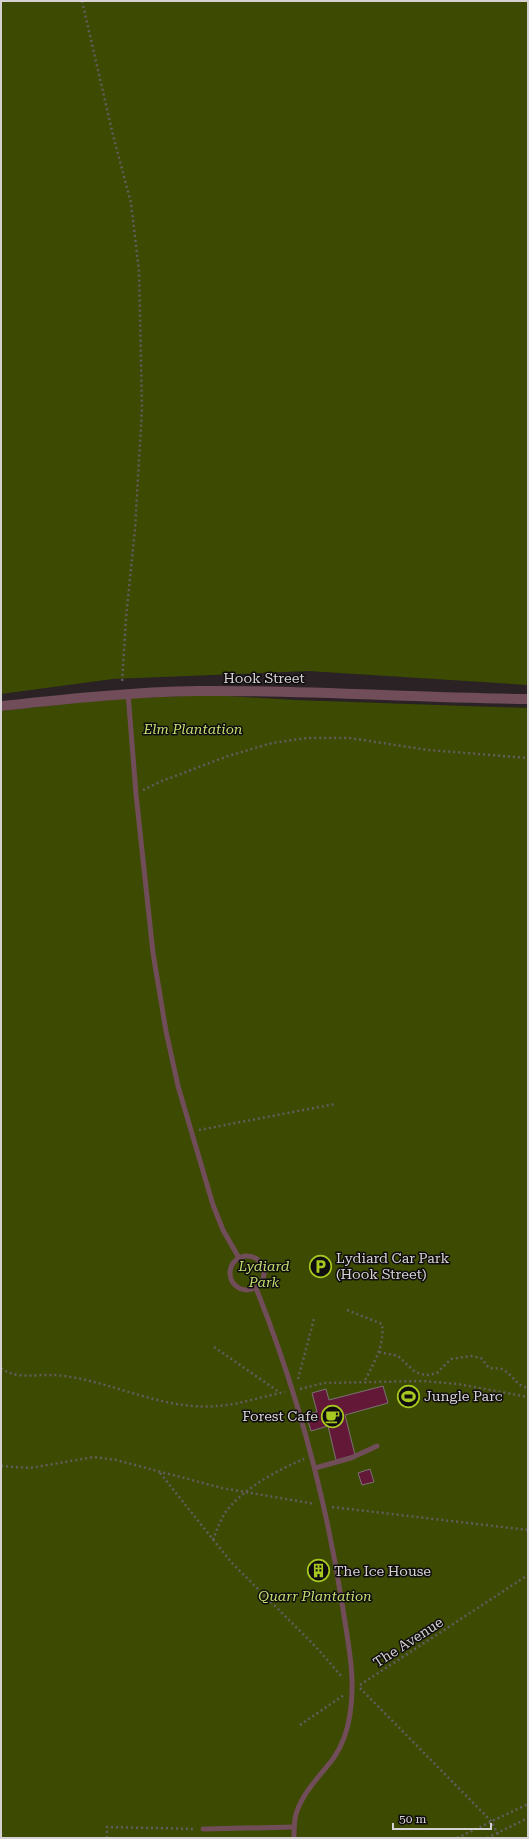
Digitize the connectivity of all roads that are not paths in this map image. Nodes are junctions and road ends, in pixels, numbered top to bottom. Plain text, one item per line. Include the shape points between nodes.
1 (125, 694) junction
2 (528, 700) edge
3 (1, 706) edge
4 (239, 1258) junction
5 (256, 1288) junction
6 (377, 1446) dead end
7 (315, 1468) junction
8 (294, 1827) junction
9 (203, 1829) road end
10 (294, 1838) edge

1 - 2 street, Hook Street via 199,691 317,692
1 - 3 street, Hook Street
1 - 4 lane via 153,953 178,1086 213,1205 223,1230
4 - 5 lane via 250,1256 262,1265 263,1279
4 - 5 lane via 231,1267 232,1282 243,1290
5 - 7 lane via 293,1391
6 - 7 lane via 351,1458
7 - 8 lane via 325,1506 342,1604 353,1689 350,1715 340,1745 300,1803
8 - 9 lane
8 - 10 lane

